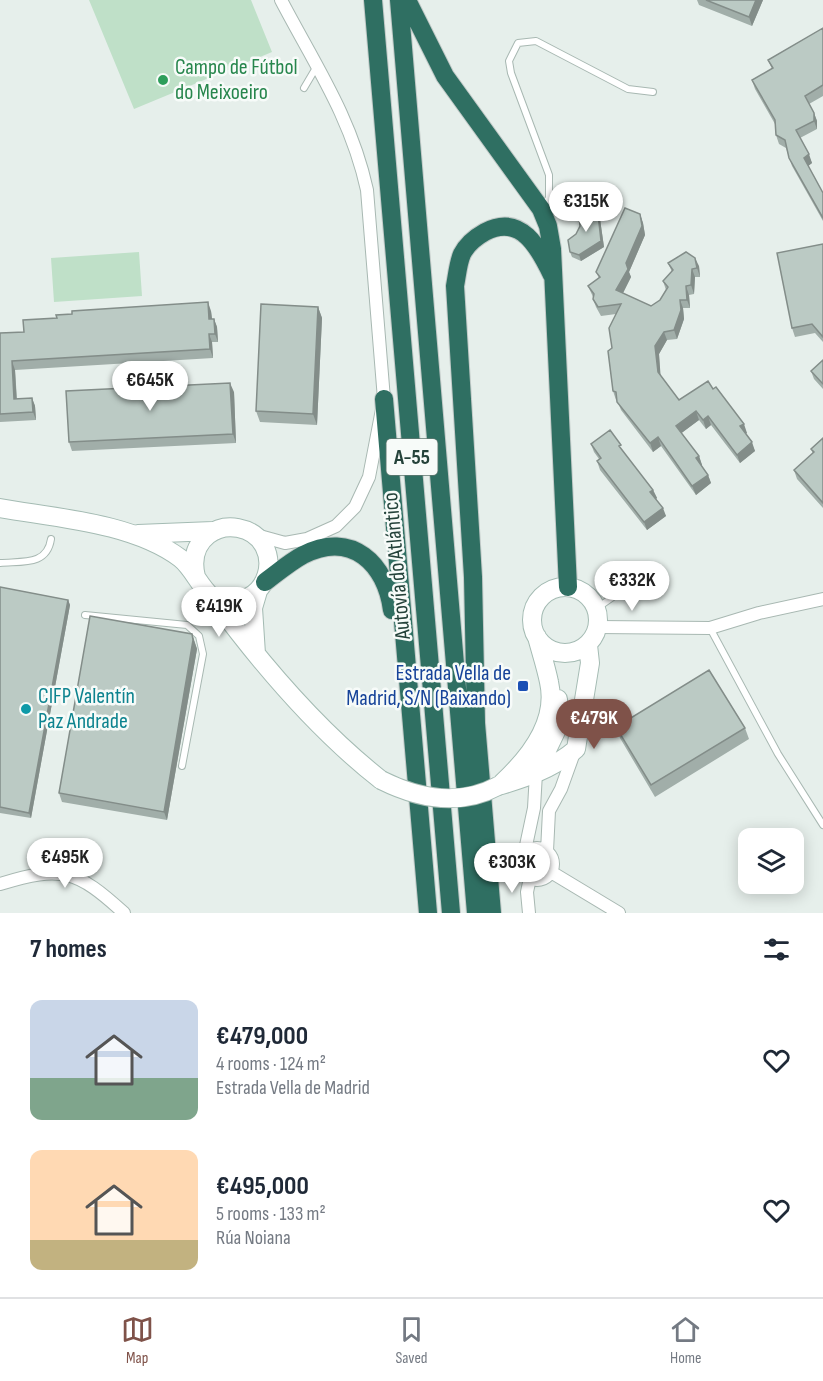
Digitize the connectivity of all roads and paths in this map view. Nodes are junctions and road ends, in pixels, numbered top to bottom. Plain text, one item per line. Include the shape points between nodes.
1 (282, 0) edge
2 (373, 0) edge
3 (399, 0) edge
4 (407, 0) edge
5 (317, 65) junction
6 (304, 88) dead end
7 (653, 92) dead end
8 (540, 209) junction
9 (552, 275) junction
10 (384, 399) junction
11 (0, 508) edge
12 (213, 531) junction
13 (252, 533) junction
14 (133, 534) junction
15 (51, 540) dead end
16 (0, 563) edge
17 (643, 576) dead end
18 (196, 577) junction
19 (261, 586) junction
20 (568, 587) junction
21 (212, 597) junction
22 (823, 599) edge
23 (597, 608) junction
24 (85, 615) dead end
25 (598, 627) junction
26 (710, 628) junction
27 (537, 637) junction
28 (588, 645) junction
29 (256, 654) junction
30 (407, 667) junction
31 (550, 684) junction
32 (576, 749) junction
33 (182, 766) dead end
34 (536, 772) junction
35 (498, 786) junction
36 (823, 825) edge
37 (547, 851) junction
38 (524, 855) junction
39 (551, 872) junction
40 (530, 878) junction
41 (0, 885) edge
42 (124, 913) edge
43 (428, 913) edge
44 (451, 913) edge
45 (476, 913) edge
46 (492, 913) edge
47 (529, 913) edge
48 (619, 913) edge

1 - 5 street
2 - 44 highway, Autovía do Atlántico / A-55
3 - 45 highway, A-55
4 - 8 highway via 445,76
5 - 6 lane
5 - 10 street via 346,120 360,156 367,190
7 - 8 lane via 628,89 536,41 518,43 509,61 511,73 549,175 549,198
8 - 9 highway via 548,226
9 - 20 highway
9 - 46 highway via 538,246 521,230 506,226 475,238 462,254 455,286 473,577 476,723
10 - 13 street via 369,477 355,507 336,526 308,539 285,543
10 - 30 highway
11 - 14 main road
12 - 13 main road via 232,527
12 - 14 main road
12 - 18 main road via 194,556
13 - 19 main road via 266,550 269,561
14 - 18 main road via 164,547 183,560
15 - 16 lane via 42,557
17 - 23 lane
18 - 21 main road
19 - 21 main road via 236,602
19 - 29 main road via 253,608
19 - 30 highway via 304,554 338,546 359,552 372,562 389,591 396,635
20 - 23 main road via 586,593
20 - 27 main road via 558,587 540,598 532,617
21 - 29 main road
22 - 26 street
23 - 25 main road
24 - 33 lane via 187,625 199,636 203,654
25 - 26 street
25 - 28 main road
26 - 36 lane via 778,754
27 - 28 main road via 543,645 561,653
27 - 31 main road
28 - 32 main road via 590,663
29 - 35 main road, bridge via 282,686 381,780 403,791 456,800
30 - 43 highway
31 - 34 main road via 560,702 559,725
31 - 35 main road via 549,716 529,756
32 - 34 main road
32 - 37 street via 549,811
34 - 35 main road
34 - 38 street via 534,808
37 - 38 street via 536,848
37 - 39 street via 554,865
38 - 40 street via 523,870
39 - 40 street via 542,879
39 - 48 street
40 - 47 street
41 - 42 street via 40,874 67,874 93,884

